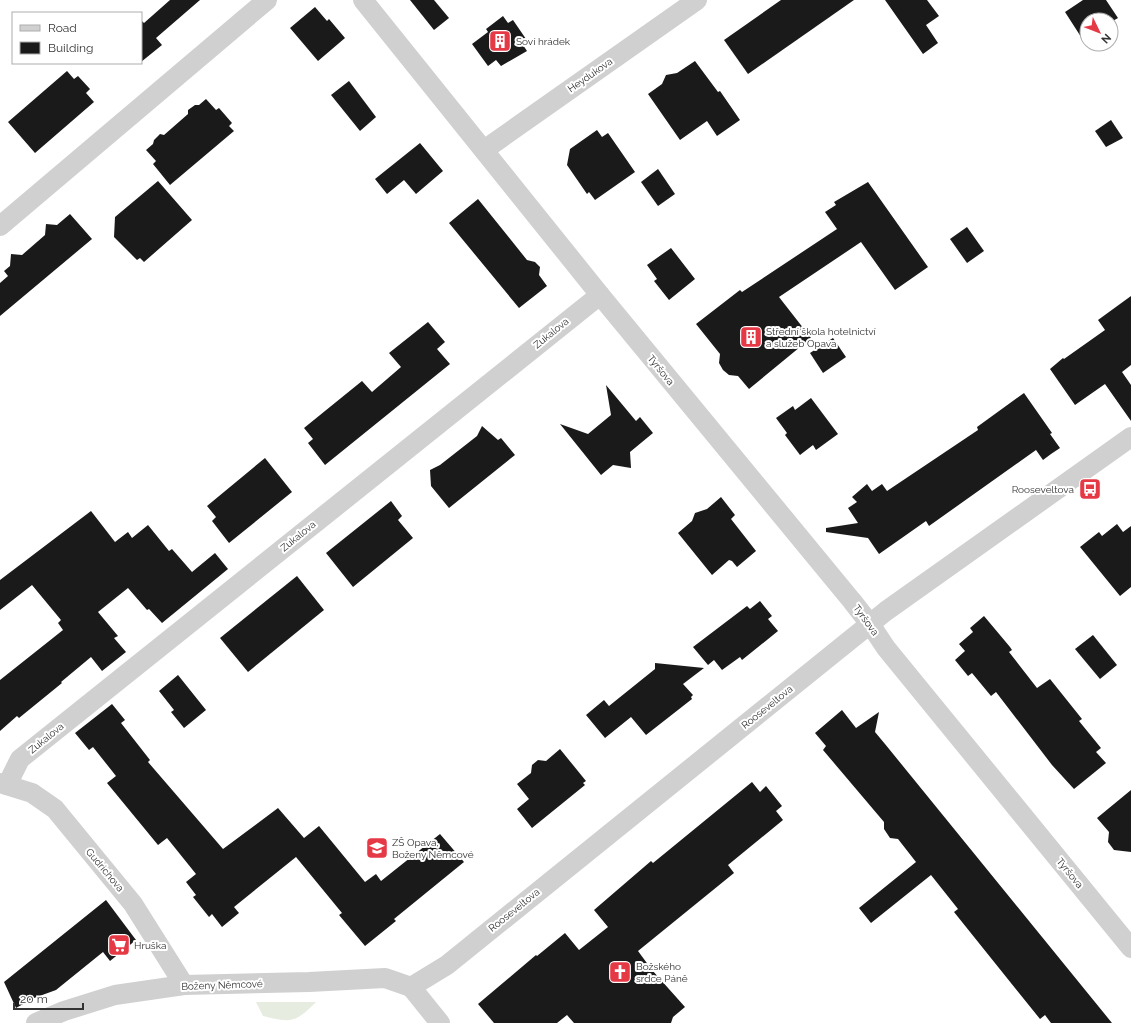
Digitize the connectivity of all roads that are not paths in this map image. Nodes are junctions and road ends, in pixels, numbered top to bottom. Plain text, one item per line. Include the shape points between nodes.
1 (267, 0) edge
2 (363, 0) edge
3 (697, 0) edge
4 (484, 150) junction
5 (0, 226) edge
6 (600, 294) junction
7 (1131, 438) edge
8 (870, 624) junction
9 (3, 784) edge
10 (1131, 948) edge
11 (184, 985) junction
12 (411, 987) junction
13 (36, 1023) edge
14 (440, 1023) edge

1 - 5 street
2 - 4 street, Tyršova
3 - 4 street, Heydukova
4 - 6 street, Tyršova
6 - 8 street, Tyršova
6 - 9 street, Zukalova via 20,759
7 - 8 street, Rooseveltova
8 - 10 street, Tyršova via 886,648
8 - 12 street, Rooseveltova via 447,965
9 - 11 street, Gudrichova via 32,794 55,809 133,904
11 - 12 street, Boženy Němcové via 385,978
11 - 13 street, Boženy Němcové via 115,996 64,1011
12 - 14 street

